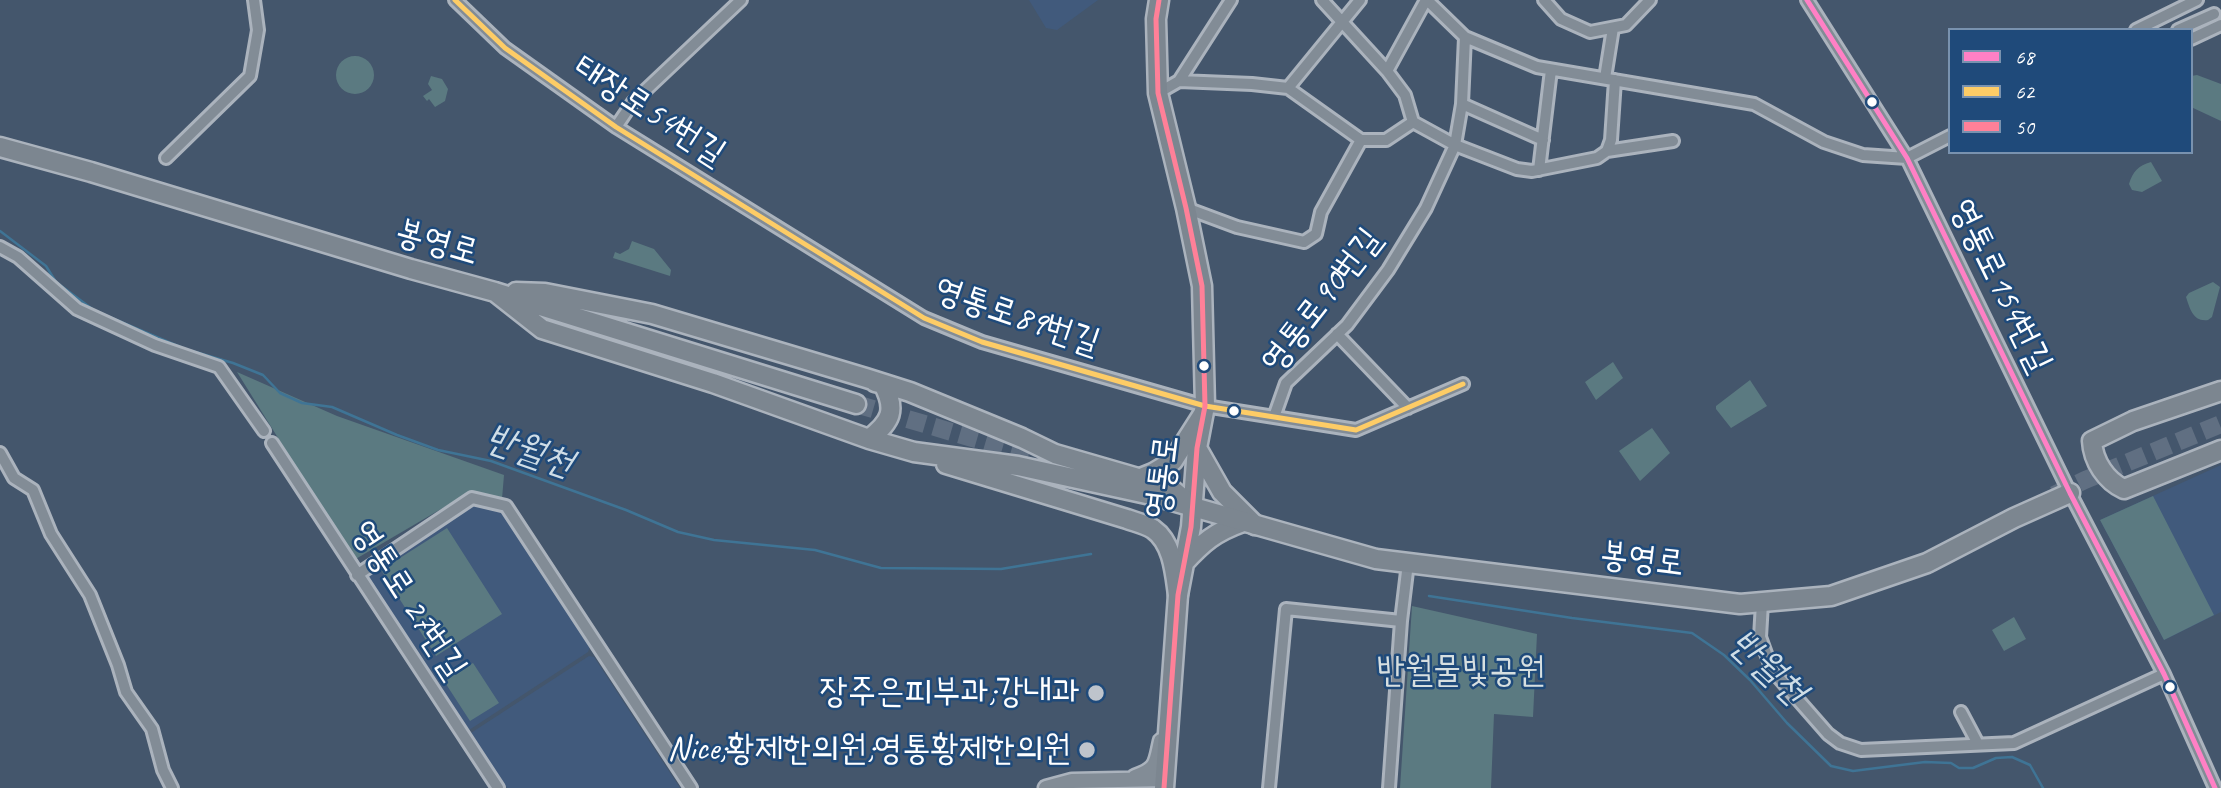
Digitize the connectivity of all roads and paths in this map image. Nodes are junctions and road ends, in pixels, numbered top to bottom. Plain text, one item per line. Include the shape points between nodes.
1 (254, 0) edge
2 (455, 0) edge
3 (741, 0) edge
4 (1159, 0) edge
5 (1231, 0) edge
6 (1322, 0) edge
7 (1360, 0) edge
8 (1426, 0) edge
9 (1544, 0) edge
10 (1650, 0) edge
11 (1807, 0) edge
12 (2197, 0) edge
13 (2214, 15) dead end
14 (1342, 22) junction
15 (2221, 25) edge
16 (1613, 28) junction
17 (2140, 28) edge
18 (2183, 28) edge
19 (1465, 37) junction
20 (2193, 38) edge
21 (1551, 70) junction
22 (1387, 71) junction
23 (1610, 79) junction
24 (1179, 81) junction
25 (1288, 88) junction
26 (1158, 93) junction
27 (1462, 104) junction
28 (1413, 122) junction
29 (616, 127) junction
30 (1948, 137) edge
31 (1361, 140) junction
32 (1543, 140) junction
33 (1673, 141) dead end
34 (1455, 145) junction
35 (0, 147) edge
36 (1607, 151) junction
37 (166, 158) dead end
38 (1907, 158) junction
39 (1539, 170) junction
40 (1186, 208) junction
41 (0, 247) edge
42 (823, 255) joint
43 (495, 292) junction
44 (1337, 334) junction
45 (866, 378) junction
46 (1463, 384) dead end
47 (2221, 391) edge
48 (856, 404) tunnel mouth
49 (1408, 408) junction
50 (1204, 410) junction
51 (1274, 417) junction
52 (264, 431) dead end
53 (869, 439) junction
54 (271, 443) dead end
55 (1197, 448) junction
56 (2221, 450) edge
57 (914, 452) junction
58 (0, 453) edge
59 (1138, 479) junction
60 (2070, 493) junction
61 (1193, 508) junction
62 (1249, 523) junction
63 (1408, 563) junction
64 (1183, 565) junction
65 (357, 575) junction
66 (1178, 595) junction
67 (1762, 603) junction
68 (1402, 621) junction
69 (2164, 674) junction
70 (1961, 712) dead end
71 (1170, 713) junction
72 (1978, 744) junction
73 (1129, 779) junction
74 (1164, 783) edge
75 (172, 788) edge
76 (498, 788) edge
77 (691, 788) edge
78 (1046, 788) edge
79 (1269, 788) edge
80 (1389, 788) edge
81 (2215, 788) edge

1 - 37 street via 258,30 250,76
2 - 29 street, 태장로54번길 via 505,48
3 - 29 street via 633,102
4 - 26 main road, 영통로
5 - 24 street
6 - 14 street
7 - 14 street
8 - 19 street
8 - 22 street
9 - 16 street via 1560,19 1590,32
10 - 16 street via 1626,25
11 - 38 street, 영통로154번길
12 - 17 street
13 - 18 street
14 - 22 street
14 - 25 street
15 - 20 street
16 - 23 street
19 - 21 street
19 - 27 street, 영통로90번길
21 - 23 street
21 - 32 street
22 - 28 street via 1405,95
23 - 36 street via 1611,140
23 - 38 street via 1754,104 1845,150
24 - 25 street
24 - 26 street
25 - 31 street
26 - 40 main road, 영통로
27 - 32 street
27 - 34 street, 영통로90번길
28 - 31 street via 1386,140
28 - 34 street
29 - 42 street, 태장로54번길
30 - 38 street
31 - 40 street via 1321,212 1315,234 1304,242 1237,227
32 - 39 street
33 - 36 street
34 - 39 street via 1517,169
34 - 44 street, 영통로90번길 via 1426,208 1388,270
35 - 43 main road, 봉영로
36 - 39 street via 1597,158
38 - 60 street, 영통로154번길
40 - 50 main road, 영통로 via 1202,286
41 - 52 street via 77,309 155,345 219,367
42 - 50 street, 영통로89번길 via 924,318 982,342
43 - 45 main road via 545,293 652,314
43 - 48 main road, 봉영로
43 - 53 main road via 542,329
44 - 49 street
44 - 51 street, 영통로90번길 via 1286,383
45 - 53 main road via 883,384 891,401 888,421
45 - 59 main road via 1055,454
46 - 49 street, 영통로90번길
47 - 56 main road via 2133,421 2092,442 2092,453 2111,483 2124,489
49 - 51 street, 영통로90번길 via 1356,430
50 - 51 street, 영통로90번길
50 - 55 main road, 영통로
50 - 59 main road via 1173,461
53 - 57 main road
54 - 65 street, 영통로 27번길
55 - 61 main road, 영통로
55 - 62 main road via 1222,492
57 - 61 main road, 봉영로 via 1018,466
57 - 66 main road via 1152,528 1171,556
58 - 75 street via 14,478 33,490 51,534 90,595 126,692 152,729
59 - 61 main road via 1169,487
60 - 67 main road, 봉영로 via 1927,563 1831,596
60 - 69 street, 영통로154번길
61 - 62 main road, 봉영로
61 - 64 main road, 영통로
62 - 63 main road, 봉영로 via 1376,559
62 - 64 main road via 1218,532
63 - 67 main road, 봉영로
63 - 68 street
64 - 66 main road, 영통로
65 - 76 street, 영통로 27번길
65 - 77 street via 472,498 506,506
66 - 71 main road, 영통로
67 - 72 street via 1760,637 1772,670 1840,743 1861,750
68 - 79 street via 1286,609
68 - 80 street
69 - 72 street via 2014,743
69 - 81 street, 영통로154번길
70 - 72 street
71 - 73 street via 1156,766
71 - 74 main road, 영통로
73 - 74 street
73 - 78 street via 1072,781

